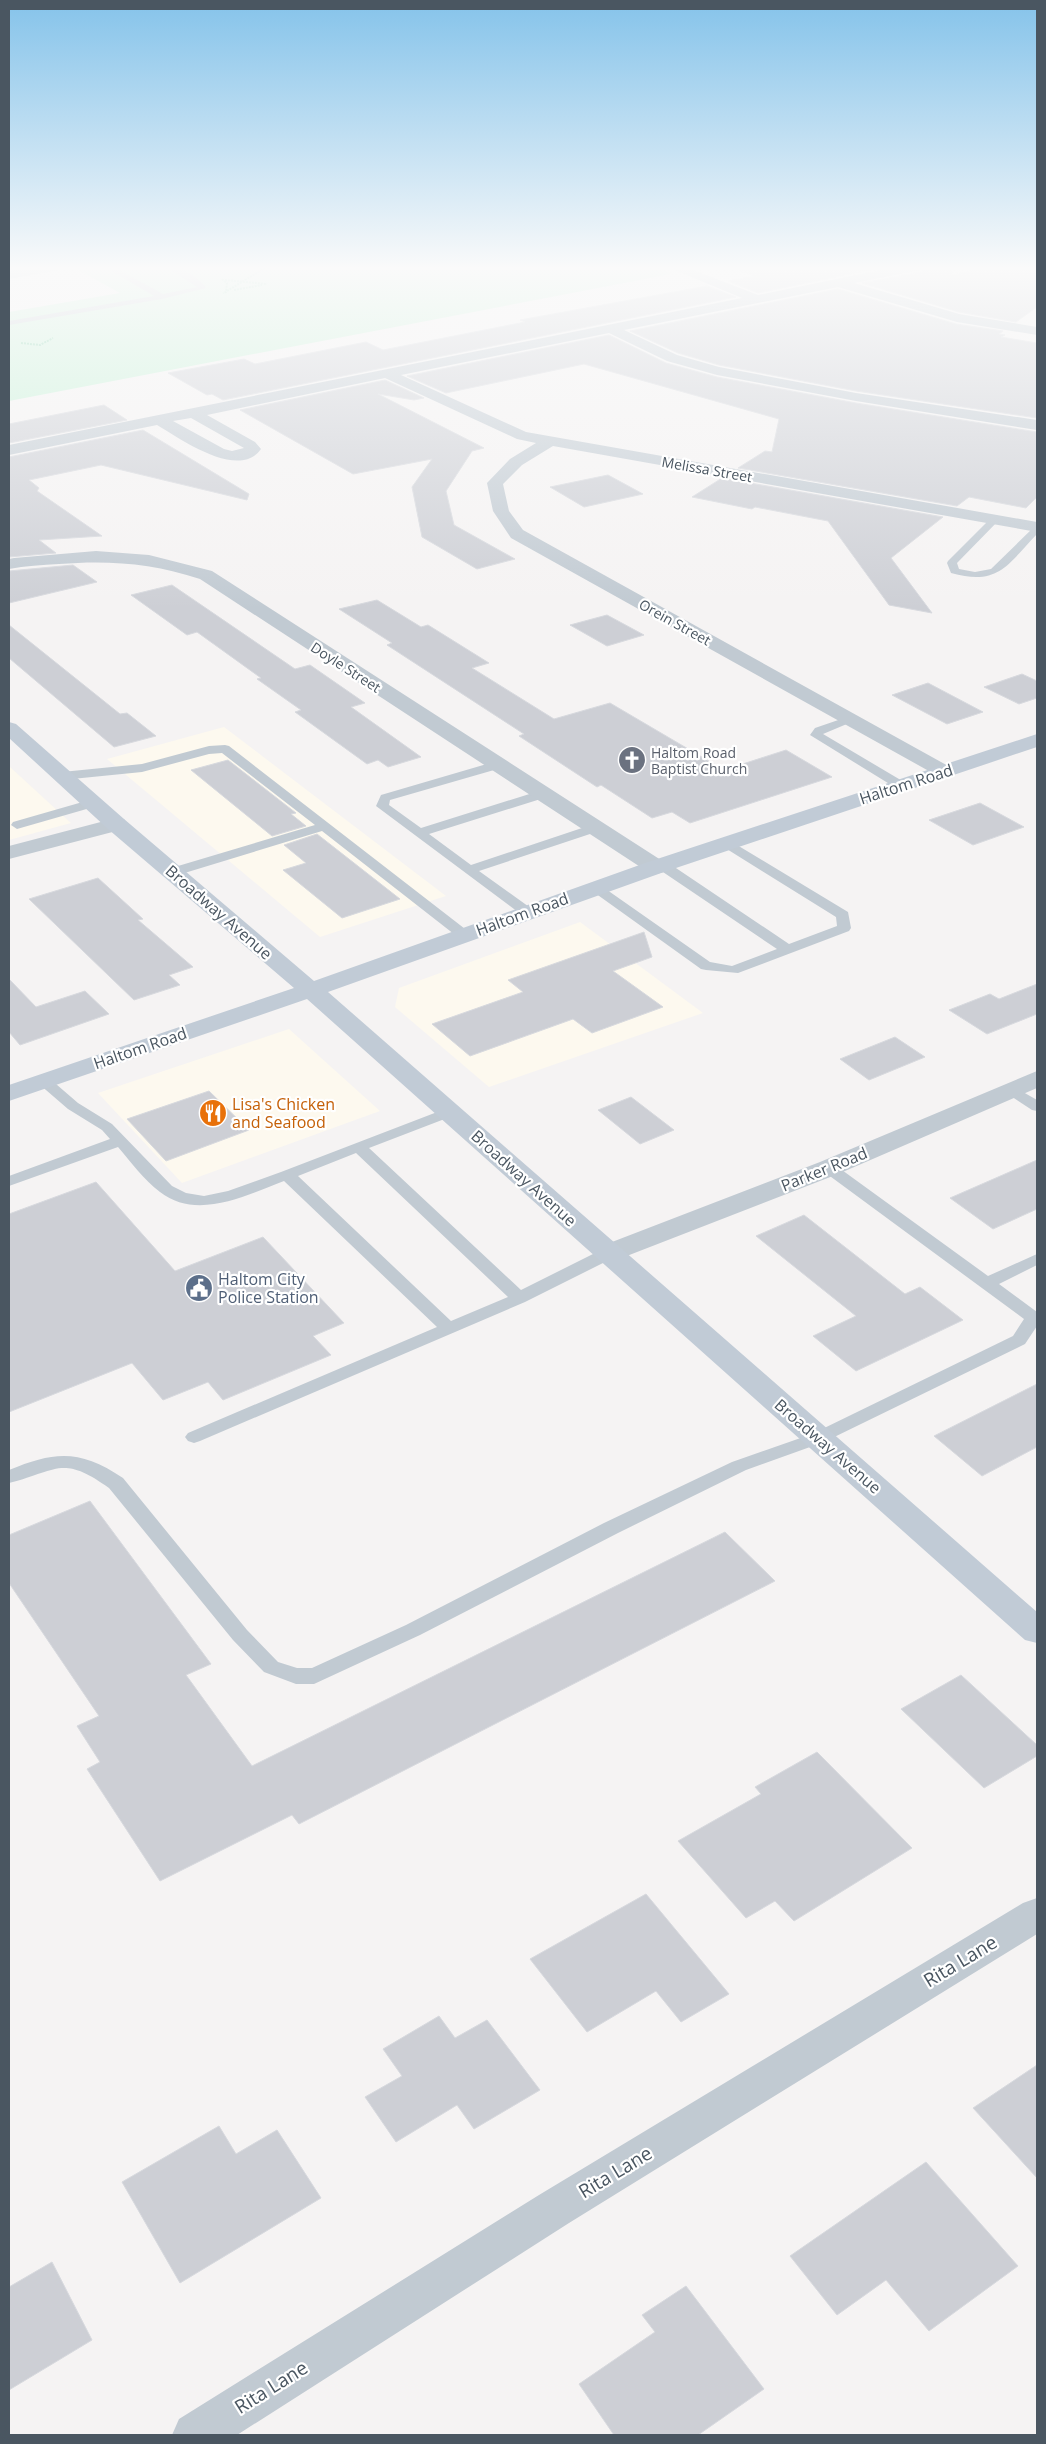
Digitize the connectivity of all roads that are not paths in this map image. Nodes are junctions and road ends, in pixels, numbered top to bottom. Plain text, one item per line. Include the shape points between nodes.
1 (358, 380) edge
2 (401, 380) edge
3 (765, 380) edge
4 (193, 413) junction
5 (160, 420) junction
6 (1037, 425) edge
7 (549, 442) junction
8 (9, 450) edge
9 (995, 519) junction
10 (1037, 528) edge
11 (9, 564) edge
12 (850, 719) junction
13 (9, 728) edge
14 (1037, 740) edge
15 (497, 765) junction
16 (944, 771) junction
17 (62, 776) junction
18 (900, 786) junction
19 (543, 794) junction
20 (93, 803) junction
21 (116, 824) junction
22 (17, 825) dead end
23 (324, 826) junction
24 (595, 828) junction
25 (419, 833) junction
26 (727, 843) junction
27 (9, 853) edge
28 (659, 866) junction
29 (470, 870) junction
30 (173, 872) junction
31 (595, 888) junction
32 (527, 912) junction
33 (464, 935) junction
34 (787, 949) junction
35 (311, 990) junction
36 (1037, 1079) edge
37 (44, 1081) junction
38 (1011, 1090) junction
39 (9, 1093) edge
40 (1037, 1107) edge
41 (450, 1112) junction
42 (120, 1141) junction
43 (358, 1147) junction
44 (829, 1168) junction
45 (287, 1174) junction
46 (9, 1181) edge
47 (609, 1253) junction
48 (1037, 1259) edge
49 (987, 1283) junction
50 (519, 1298) junction
51 (448, 1328) junction
52 (194, 1437) dead end
53 (818, 1438) junction
54 (9, 1477) edge
55 (1037, 1630) edge
56 (1037, 1914) edge
57 (195, 2435) edge

1 - 4 street
2 - 7 street, Melissa Street via 522,436
3 - 6 street
4 - 5 street
4 - 5 street via 253,449 243,454 220,454
5 - 8 street
7 - 9 street, Melissa Street
7 - 12 street, Orein Street via 516,462 495,483 497,503 504,520 517,534
9 - 10 street, Melissa Street
9 - 10 lane via 952,563 955,571 969,575 995,571
11 - 15 street, Doyle Street via 90,556 142,557 206,575
12 - 16 street, Orein Street
12 - 18 lane via 819,730 816,735
13 - 17 main road, Broadway Avenue
14 - 16 main road, Haltom Road
15 - 19 street, Doyle Street
15 - 25 lane via 385,798 382,806
16 - 18 main road, Haltom Road
17 - 20 main road, Broadway Avenue
17 - 23 lane via 142,768 209,750 225,749
18 - 26 main road, Haltom Road
19 - 24 street, Doyle Street
19 - 25 lane
20 - 21 main road, Broadway Avenue
20 - 22 lane
21 - 27 street
21 - 30 main road, Broadway Avenue
23 - 30 lane
23 - 33 lane
24 - 28 street, Doyle Street
24 - 29 lane
25 - 29 lane
26 - 28 main road, Haltom Road
26 - 34 lane via 843,915 844,928
28 - 31 main road, Haltom Road
28 - 34 lane
29 - 32 lane
30 - 35 main road, Broadway Avenue
31 - 32 main road, Haltom Road
31 - 34 lane via 706,966 733,970
32 - 33 main road, Haltom Road
33 - 35 main road, Haltom Road
35 - 37 main road, Haltom Road
35 - 41 main road, Broadway Avenue
36 - 38 street, Parker Road
37 - 39 main road, Haltom Road
37 - 42 lane via 73,1106 107,1127
38 - 40 lane
38 - 44 street, Parker Road
41 - 43 lane
41 - 47 main road, Broadway Avenue
42 - 45 lane via 166,1189 182,1197 204,1201 232,1195
42 - 46 lane
43 - 45 lane
43 - 50 lane
44 - 47 street, Parker Road
44 - 49 lane
45 - 51 lane
47 - 50 lane
47 - 53 main road, Broadway Avenue
48 - 49 lane
49 - 53 lane via 1034,1318 1019,1340
50 - 51 lane
51 - 52 lane
53 - 54 lane via 739,1466 314,1676 296,1676 271,1668 240,1635 116,1483 98,1469 71,1460 38,1465
53 - 55 main road, Broadway Avenue
56 - 57 street, Rita Lane via 562,2204

